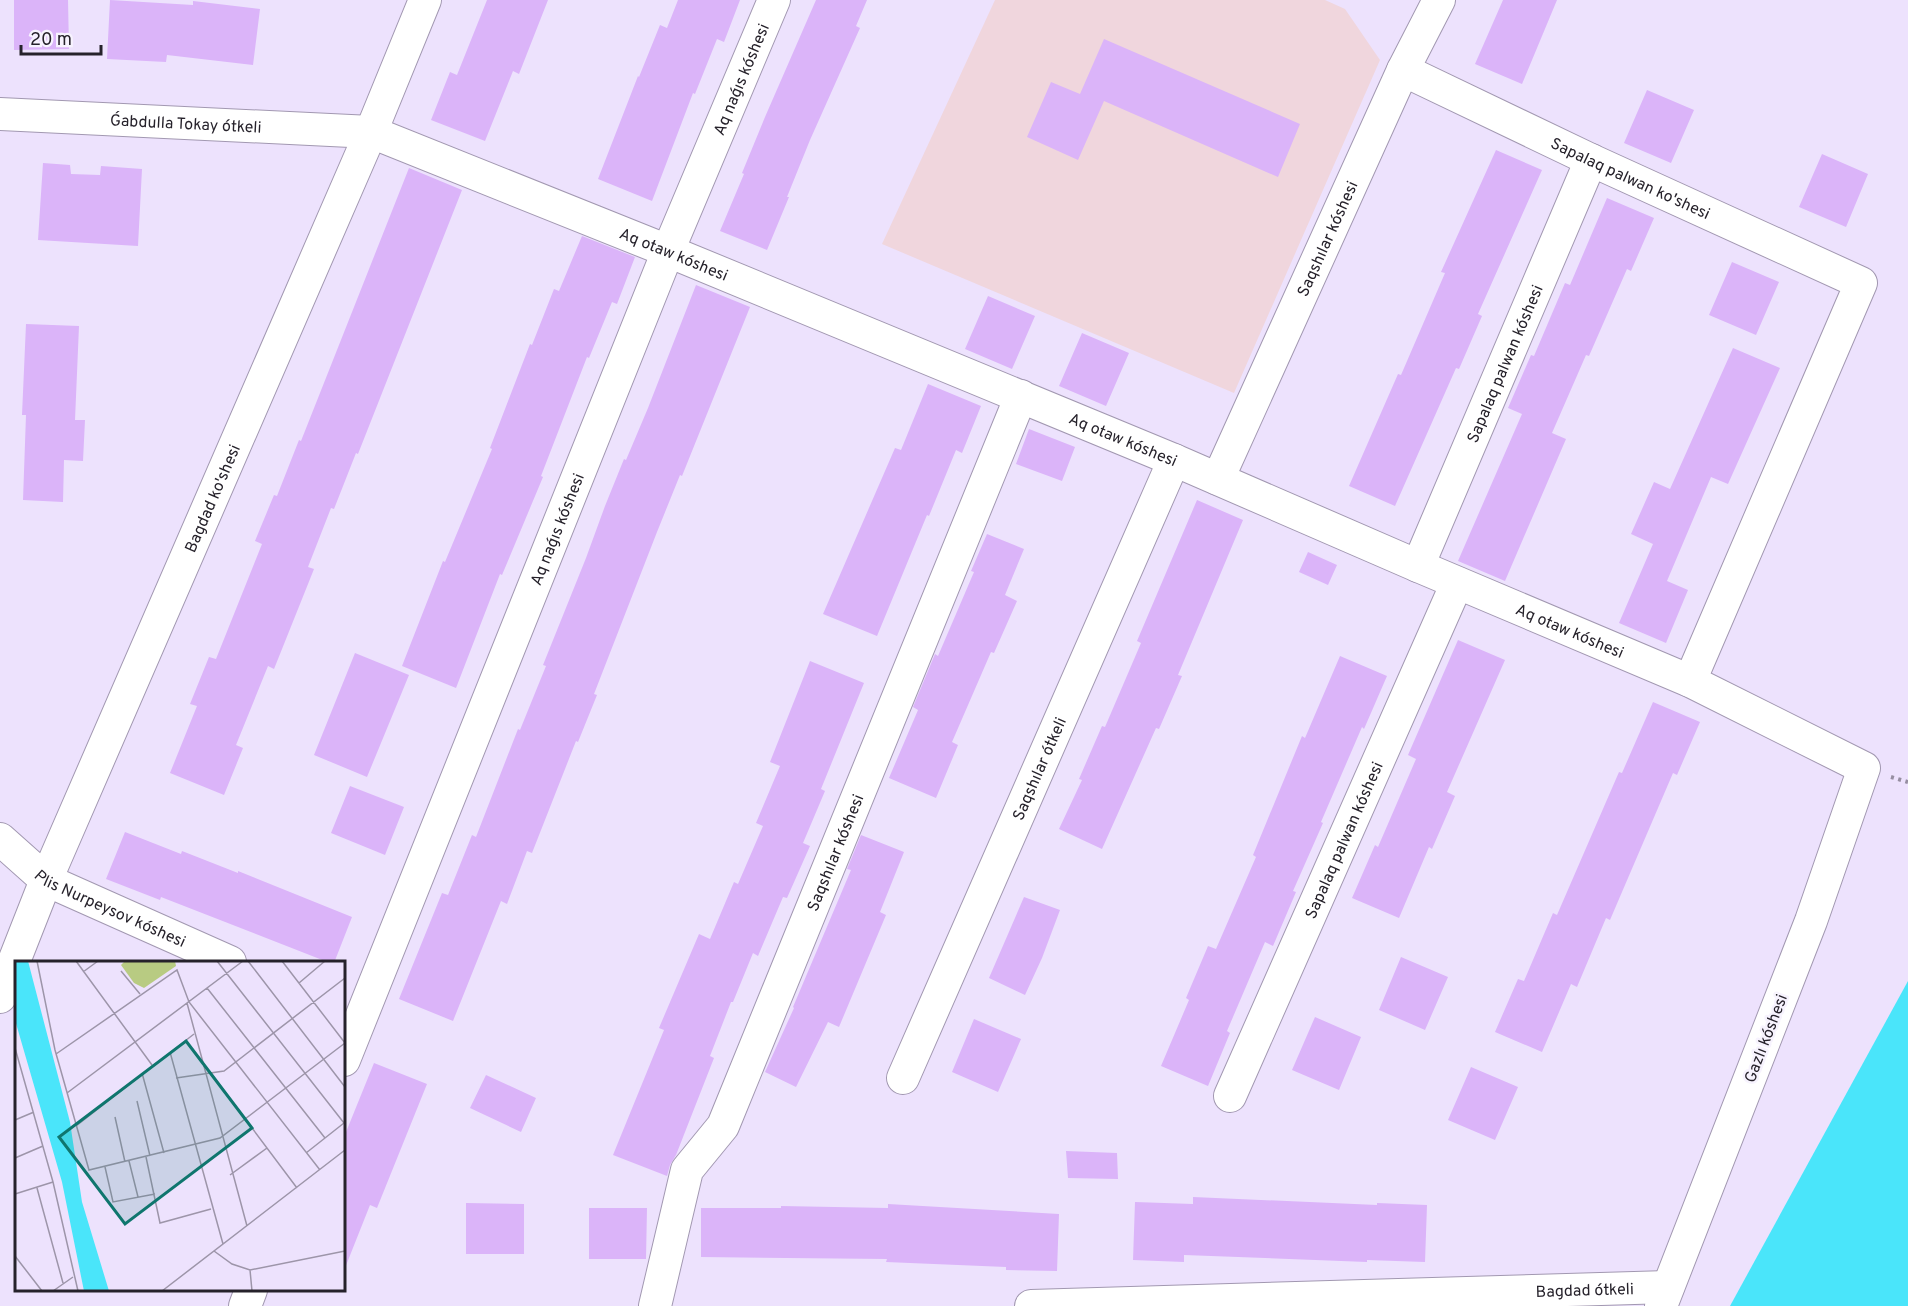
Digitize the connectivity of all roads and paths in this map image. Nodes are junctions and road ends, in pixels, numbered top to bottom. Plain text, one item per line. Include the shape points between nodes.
1 (424, 0) edge
2 (774, 0) edge
3 (1439, 0) edge
4 (1403, 70) junction
5 (0, 114) edge
6 (371, 132) junction
7 (1591, 160) junction
8 (668, 251) junction
9 (1021, 396) junction
10 (1174, 460) junction
11 (1218, 479) junction
12 (1418, 566) junction
13 (1457, 583) junction
14 (1690, 681) junction
15 (1864, 768) joint
16 (0, 839) edge
17 (46, 880) junction
18 (226, 961) edge
19 (0, 997) edge
20 (352, 1016) edge
21 (345, 1054) edge
22 (903, 1078) dead end
23 (1230, 1096) dead end
24 (251, 1291) edge
25 (1664, 1297) edge
26 (245, 1306) edge
27 (655, 1306) edge
28 (1031, 1306) edge

1 - 6 street, Bagdad ko'shesi
2 - 8 street, Aq naǵıs kóshesi
3 - 4 street, Saqshılar kóshesi
4 - 7 street, Sapalaq palwan ko'shesi
4 - 11 street, Saqshılar kóshesi
5 - 6 street, Ǵabdulla Tokay ótkeli
6 - 8 street, Aq otaw kóshesi
6 - 17 street, Bagdad ko'shesi
7 - 12 street, Sapalaq palwan kóshesi
7 - 14 street, Sapalaq palwan ko'shesi via 1861,283
8 - 9 street, Aq otaw kóshesi
8 - 20 street, Aq naǵıs kóshesi
9 - 10 street, Aq otaw kóshesi
9 - 27 street, Saqshılar kóshesi via 723,1126 687,1170
10 - 11 street, Aq otaw kóshesi
10 - 22 street, Saqshılar ótkeli
11 - 12 street, Aq otaw kóshesi
12 - 13 street, Aq otaw kóshesi
13 - 14 street, Aq otaw kóshesi
13 - 23 street, Sapalaq palwan kóshesi
14 - 15 street, Aq otaw kóshesi
15 - 25 street, Gazlı kóshesi via 1811,921
16 - 17 street, Plis Nurpeysov kóshesi
17 - 18 street, Plis Nurpeysov kóshesi
17 - 19 street, Bagdad ko'shesi
20 - 21 street, Aq naǵıs kóshesi
24 - 26 street
25 - 28 street, Bagdad ótkeli

